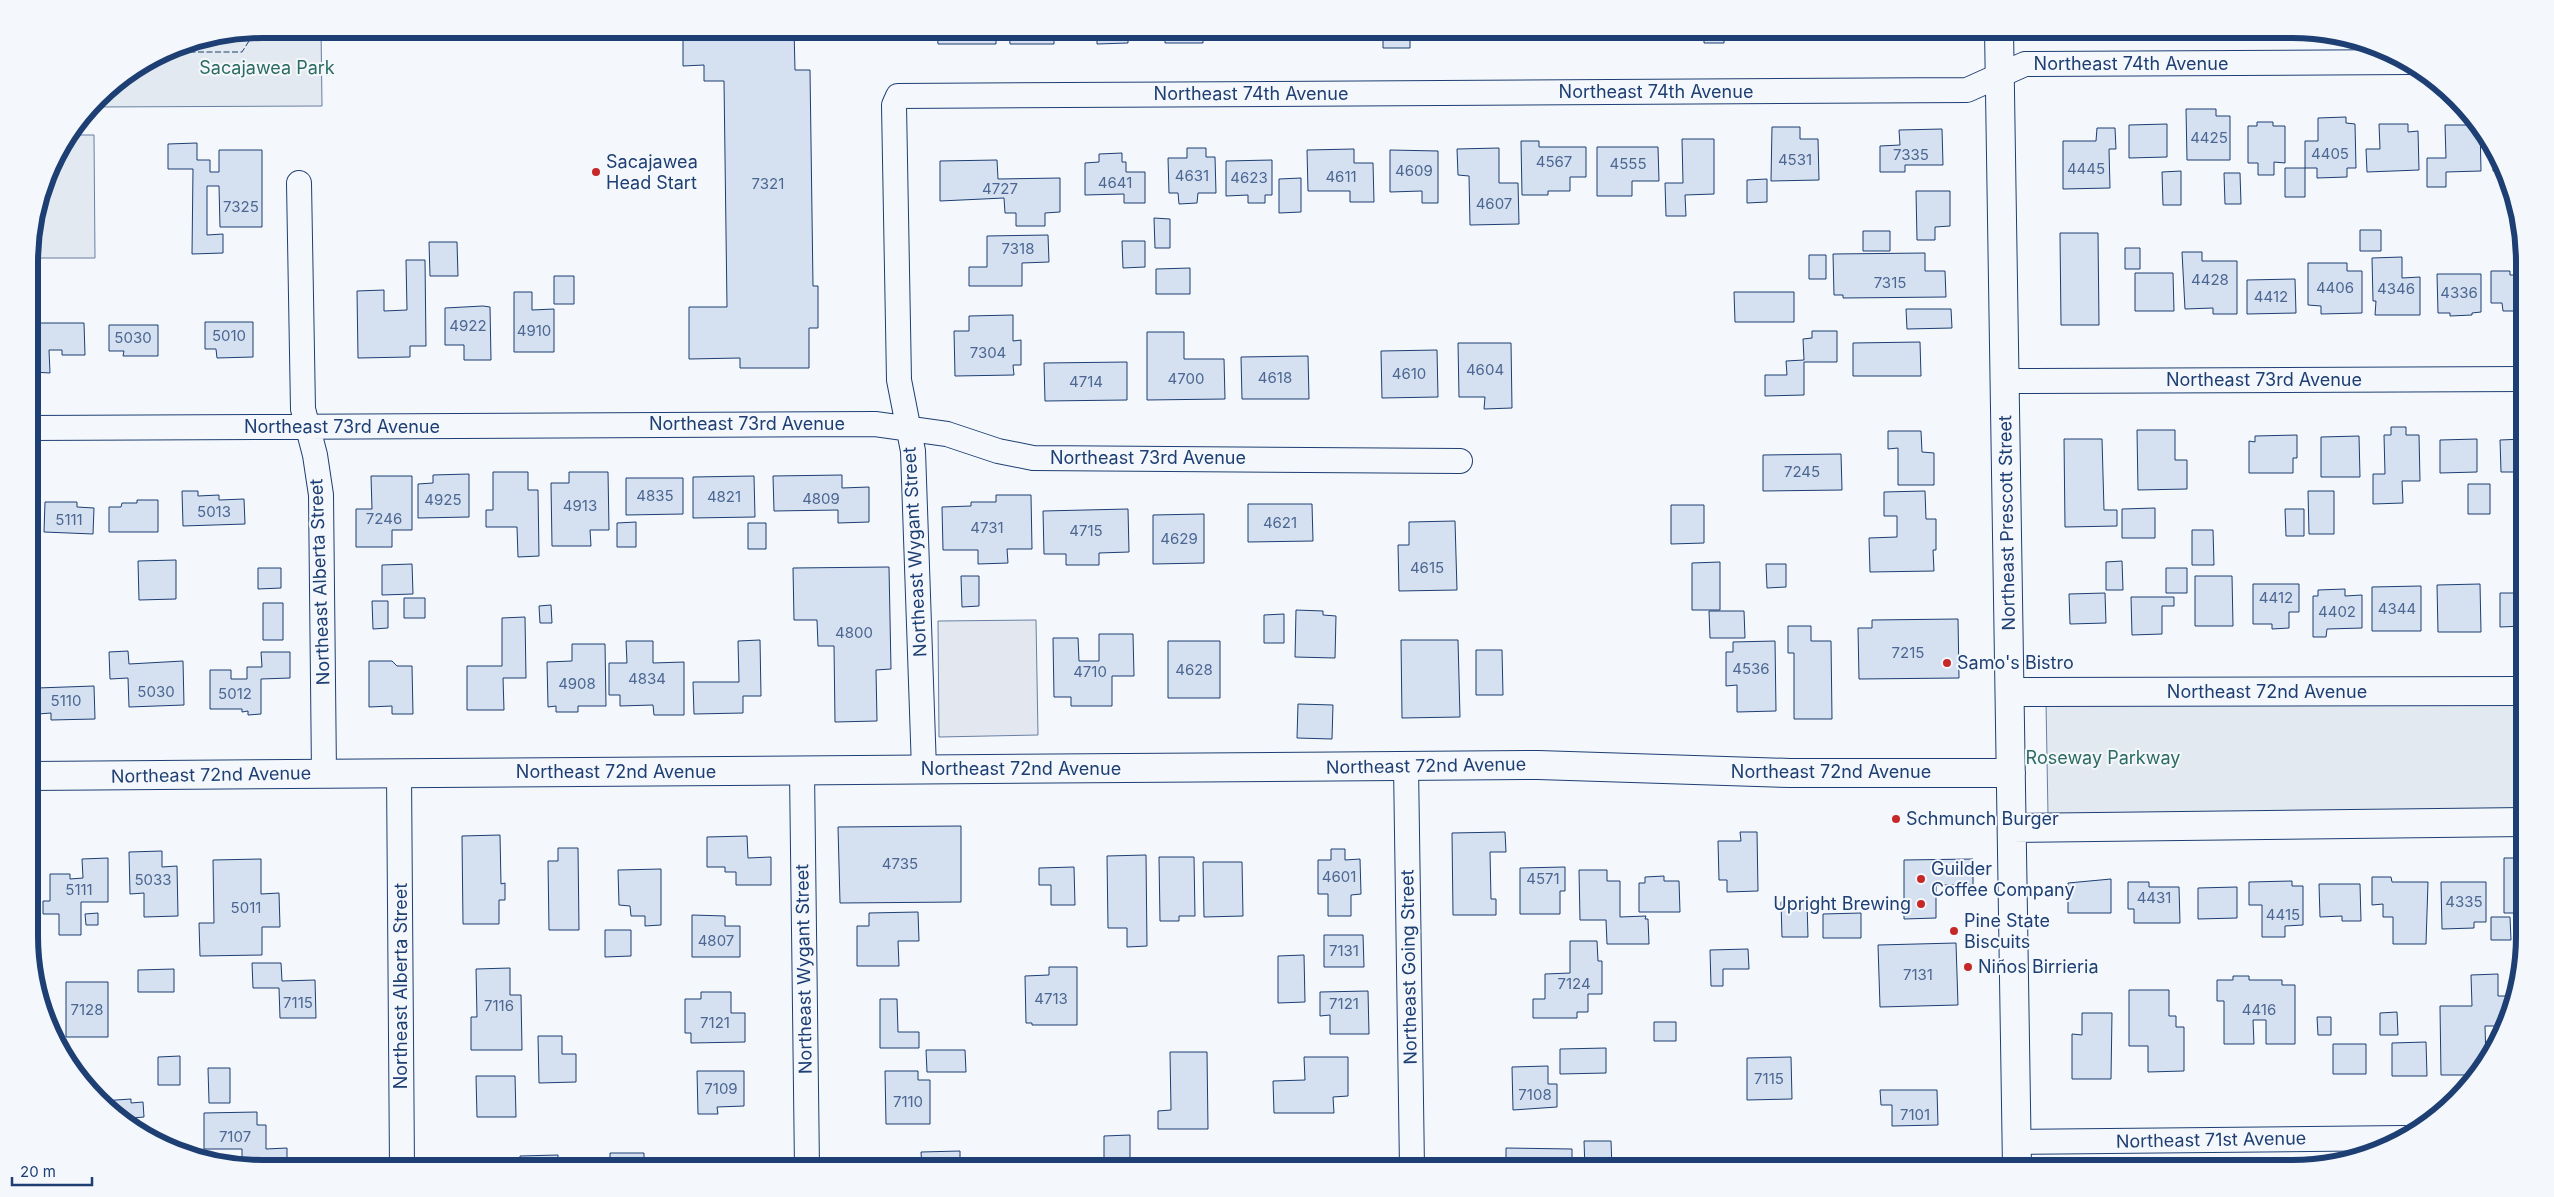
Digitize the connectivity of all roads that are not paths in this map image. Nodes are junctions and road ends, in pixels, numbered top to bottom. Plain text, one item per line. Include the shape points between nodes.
1 (1999, 38) edge
2 (2393, 62) edge
3 (2000, 76) junction
4 (898, 96) joint
5 (299, 183) dead end
6 (2516, 379) edge
7 (2004, 381) junction
8 (308, 427) junction
9 (38, 428) edge
10 (908, 429) junction
11 (1460, 461) dead end
12 (2010, 692) junction
13 (2516, 692) edge
14 (1406, 766) junction
15 (924, 769) junction
16 (802, 771) junction
17 (2011, 773) junction
18 (324, 774) junction
19 (399, 774) junction
20 (38, 776) edge
21 (2516, 822) edge
22 (2012, 828) junction
23 (2385, 1139) edge
24 (2017, 1155) edge
25 (402, 1160) edge
26 (807, 1160) edge
27 (1412, 1160) edge

1 - 3 street, Northeast Prescott Street
2 - 3 street, Northeast 74th Avenue via 2025,64
3 - 4 street, Northeast 74th Avenue via 1967,90
3 - 7 street, Northeast Prescott Street
4 - 10 street, Northeast Wygant Street via 894,105 899,380
5 - 8 street, Northeast Alberta Street via 303,408
6 - 7 street, Northeast 73rd Avenue
7 - 12 street, Northeast Prescott Street
8 - 9 street, Northeast 73rd Avenue
8 - 10 street, Northeast 73rd Avenue via 875,424
8 - 18 street, Northeast Alberta Street via 321,495
10 - 11 street, Northeast 73rd Avenue via 948,434 998,451 1033,458
10 - 15 street, Northeast Wygant Street via 913,451
12 - 13 street, Northeast 72nd Avenue
12 - 17 street, Northeast Prescott Street
14 - 15 street, Northeast 72nd Avenue
14 - 17 street, Northeast 72nd Avenue via 1538,764 1782,772
14 - 27 street, Northeast Going Street
15 - 16 street, Northeast 72nd Avenue
16 - 19 street, Northeast 72nd Avenue
16 - 26 street, Northeast Wygant Street
17 - 22 street, Northeast Prescott Street
18 - 19 street, Northeast 72nd Avenue
18 - 20 street, Northeast 72nd Avenue
19 - 25 street, Northeast Alberta Street
21 - 22 street
22 - 24 street, Northeast Prescott Street
23 - 24 street, Northeast 71st Avenue

